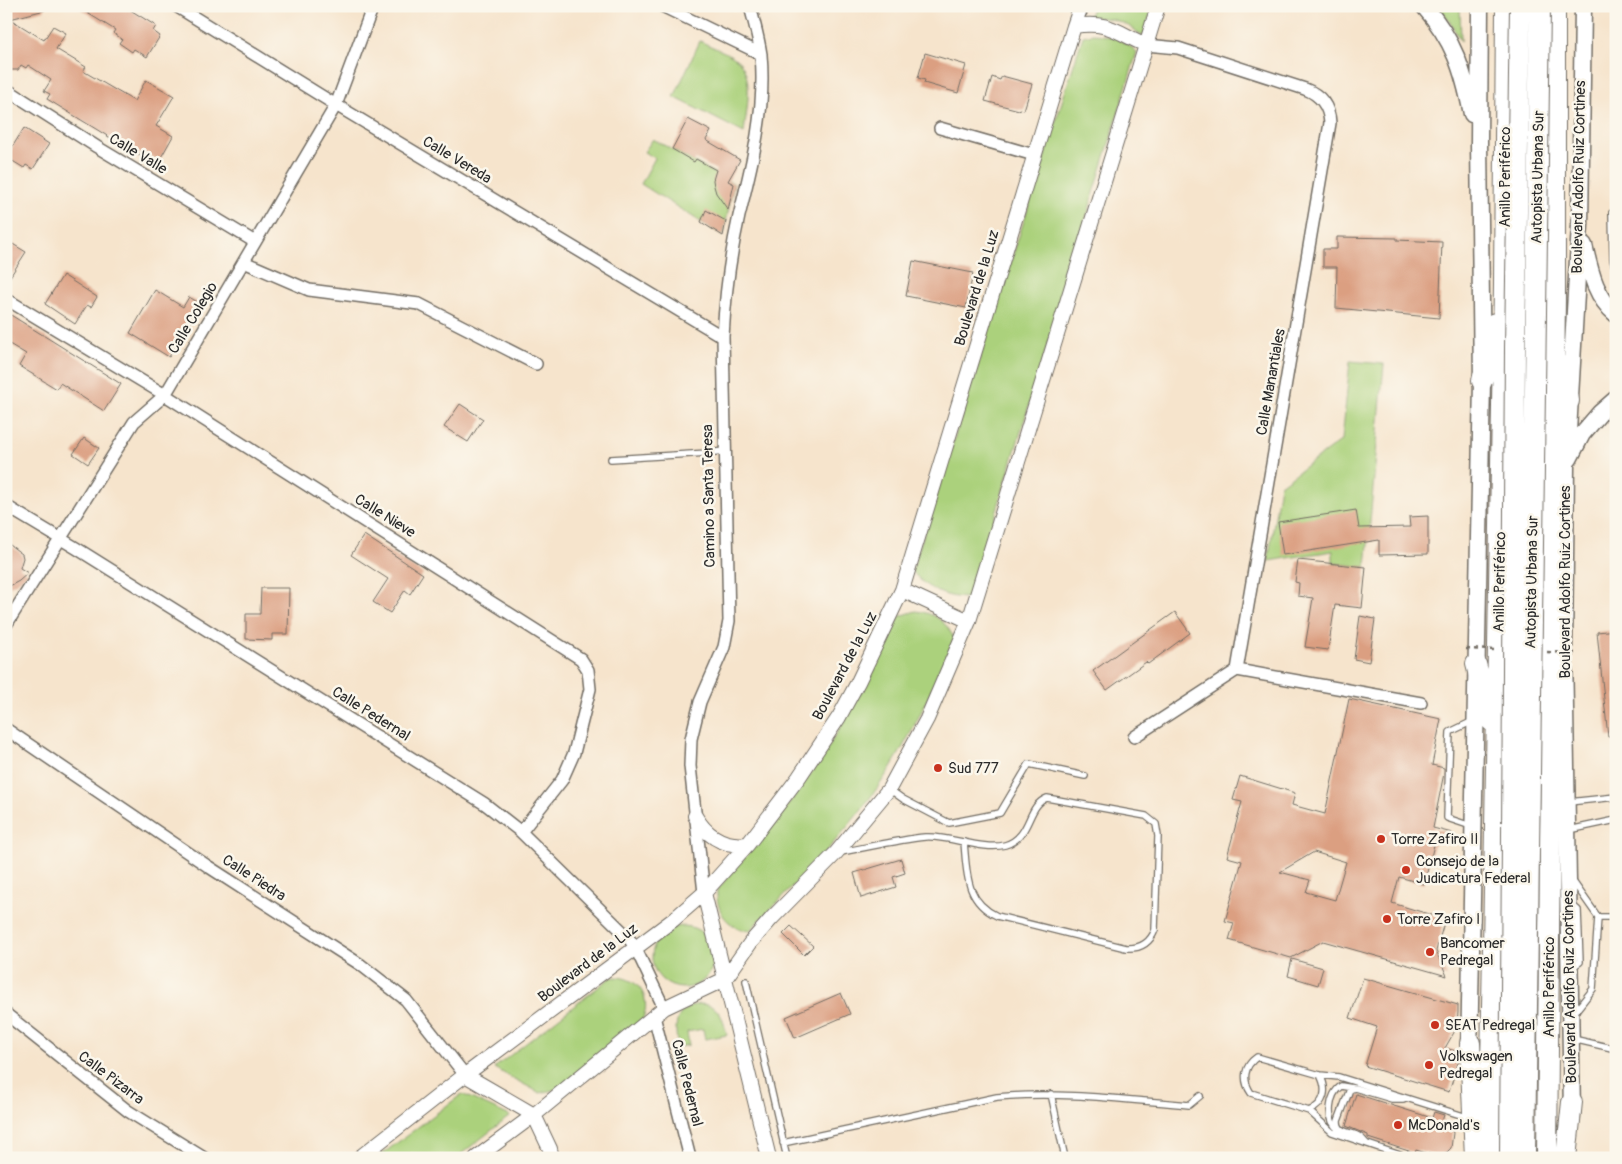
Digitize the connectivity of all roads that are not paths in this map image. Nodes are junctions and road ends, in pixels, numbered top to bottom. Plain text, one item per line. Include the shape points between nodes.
1 (176, 6) edge
2 (373, 6) edge
3 (662, 6) edge
4 (750, 6) edge
5 (1158, 6) edge
6 (1424, 6) edge
7 (1480, 6) edge
8 (1506, 6) edge
9 (1520, 6) edge
10 (1540, 6) edge
11 (1555, 6) edge
12 (1582, 6) edge
13 (1080, 8) edge
14 (1074, 26) junction
15 (1146, 44) junction
16 (761, 54) junction
17 (6, 89) edge
18 (336, 105) junction
19 (940, 128) dead end
20 (1478, 143) junction
21 (1034, 155) junction
22 (1616, 213) edge
23 (1580, 225) junction
24 (255, 242) junction
25 (244, 262) junction
26 (1616, 271) edge
27 (1504, 285) junction
28 (1554, 292) junction
29 (6, 299) edge
30 (1616, 314) edge
31 (723, 337) junction
32 (536, 364) dead end
33 (1482, 381) junction
34 (165, 394) junction
35 (1616, 399) edge
36 (1569, 401) junction
37 (724, 451) junction
38 (611, 459) dead end
39 (1566, 466) junction
40 (6, 506) edge
41 (61, 540) junction
42 (902, 590) junction
43 (969, 621) junction
44 (6, 625) edge
45 (1476, 664) junction
46 (1238, 670) junction
47 (1421, 703) dead end
48 (1475, 720) junction
49 (6, 729) edge
50 (1134, 737) dead end
51 (1497, 748) junction
52 (1085, 776) dead end
53 (889, 789) junction
54 (1616, 796) edge
55 (1567, 802) junction
56 (695, 816) junction
57 (1616, 820) edge
58 (1473, 827) junction
59 (1567, 830) junction
60 (521, 832) junction
61 (964, 842) junction
62 (748, 844) junction
63 (836, 853) junction
64 (1568, 874) junction
65 (704, 893) junction
66 (1598, 917) junction
67 (1616, 917) edge
68 (635, 947) junction
69 (725, 979) junction
70 (746, 981) dead end
71 (659, 1012) junction
72 (6, 1014) edge
73 (1570, 1017) junction
74 (1571, 1038) junction
75 (1470, 1043) junction
76 (1616, 1049) edge
77 (1491, 1067) junction
78 (465, 1075) junction
79 (1320, 1075) junction
80 (1355, 1088) junction
81 (1052, 1094) junction
82 (1200, 1096) dead end
83 (1408, 1099) junction
84 (1572, 1102) junction
85 (1309, 1111) junction
86 (534, 1115) junction
87 (1467, 1117) junction
88 (1341, 1130) junction
89 (783, 1143) junction
90 (1369, 1145) junction
91 (204, 1158) edge
92 (359, 1158) edge
93 (476, 1158) edge
94 (552, 1158) edge
95 (690, 1158) edge
96 (769, 1158) edge
97 (786, 1158) edge
98 (1065, 1158) edge
99 (1408, 1158) edge
100 (1466, 1158) edge
101 (1475, 1158) edge
102 (1491, 1158) edge
103 (1510, 1158) edge
104 (1525, 1158) edge
105 (1547, 1158) edge
106 (1566, 1158) edge
107 (1571, 1158) edge

1 - 18 street, Calle Vereda
2 - 18 street, Calle Colegio
3 - 16 street
4 - 16 street, Camino a Santa Teresa
5 - 15 street
6 - 20 main road via 1440,25 1454,50 1466,82
7 - 20 main road
8 - 27 highway, Anillo Periférico
9 - 103 highway, Autopista Urbana Sur, bridge
10 - 104 highway, Autopista Urbana Sur, bridge
11 - 28 highway, Anillo Periférico
12 - 23 main road, Boulevard Adolfo Ruiz Cortines
13 - 14 street, Boulevard de la Luz
14 - 15 street via 1104,26
14 - 21 street, Boulevard de la Luz
15 - 43 street
15 - 46 street, Calle Manantiales via 1178,48 1306,88 1319,96 1330,116
16 - 31 street, Camino a Santa Teresa via 757,141 733,251
17 - 24 street, Calle Valle
18 - 24 street, Calle Colegio
18 - 31 street, Calle Vereda
19 - 21 street
20 - 33 main road
21 - 42 street, Boulevard de la Luz
22 - 26 lane via 1612,213
23 - 30 main road via 1590,272 1598,291
23 - 36 main road, Boulevard Adolfo Ruiz Cortines
24 - 25 street, Calle Colegio
25 - 32 street via 310,290 419,304
25 - 34 street, Calle Colegio
27 - 33 highway
27 - 51 highway, Anillo Periférico
28 - 36 highway
28 - 105 highway, Anillo Periférico
29 - 34 street, Calle Nieve
31 - 37 street, Camino a Santa Teresa
33 - 45 main road
34 - 41 street, Calle Colegio via 134,422
34 - 60 street, Calle Nieve via 581,659 588,670 590,683 574,752 562,780
35 - 39 main road via 1582,434
36 - 39 main road, Boulevard Adolfo Ruiz Cortines
37 - 38 lane
37 - 56 street, Camino a Santa Teresa via 729,622 724,648 693,726 690,752
39 - 55 main road, Boulevard Adolfo Ruiz Cortines via 1564,651
40 - 41 street, Calle Pedernal
41 - 44 street, Calle Colegio
41 - 60 street, Calle Pedernal via 477,798
42 - 43 street
42 - 62 street, Boulevard de la Luz via 839,717
43 - 53 street via 927,719
45 - 48 main road
45 - 51 highway
46 - 47 street
46 - 50 street
48 - 58 main road
48 - 58 lane via 1450,732 1447,818
49 - 78 street, Calle Piedra via 209,867 361,965 406,1000
51 - 77 highway, Anillo Periférico
52 - 53 lane via 1029,764 1000,813 949,823
53 - 63 street
54 - 55 lane
55 - 59 main road, Boulevard Adolfo Ruiz Cortines
56 - 62 street via 714,838 731,844
56 - 65 street, Camino a Santa Teresa
57 - 59 lane
58 - 75 main road
59 - 64 main road, Boulevard Adolfo Ruiz Cortines
60 - 68 street, Calle Pedernal
61 - 61 lane via 970,888 978,903 990,913 1126,948 1143,946 1155,930 1158,836 1156,824 1146,816 1047,798 1036,806 1024,831 1012,842 998,846
61 - 63 lane via 926,837
62 - 65 street, Boulevard de la Luz
63 - 69 street via 772,918
64 - 66 lane
64 - 73 main road, Boulevard Adolfo Ruiz Cortines
65 - 68 street, Boulevard de la Luz
65 - 69 street, Camino a Santa Teresa
66 - 67 lane
66 - 73 lane via 1593,989
68 - 71 street, Calle Pedernal
68 - 78 street, Boulevard de la Luz
69 - 71 street
69 - 96 street, Camino a Santa Teresa
70 - 89 lane
71 - 86 street
71 - 95 street, Calle Pedernal
72 - 91 street, Calle Pizarra via 128,1111
73 - 74 main road, Boulevard Adolfo Ruiz Cortines
74 - 76 lane
74 - 84 main road, Boulevard Adolfo Ruiz Cortines
75 - 87 main road
75 - 101 highway
77 - 101 highway
77 - 102 highway, Anillo Periférico
78 - 86 street
78 - 92 street, Boulevard de la Luz
79 - 83 lane via 1339,1076
79 - 85 lane via 1324,1096 1318,1106
79 - 85 lane via 1257,1057 1246,1072 1246,1084 1251,1093
80 - 83 lane via 1392,1099
80 - 88 lane via 1348,1091 1338,1121
80 - 88 lane via 1341,1086 1335,1092 1329,1114 1334,1126
81 - 82 lane via 1189,1105
81 - 89 lane via 998,1097
81 - 98 lane
83 - 87 lane
84 - 106 highway
84 - 107 main road, Boulevard Adolfo Ruiz Cortines
85 - 90 lane via 1332,1132
86 - 93 street
86 - 94 street
87 - 100 main road
88 - 90 lane via 1360,1137
89 - 97 lane
90 - 99 lane

